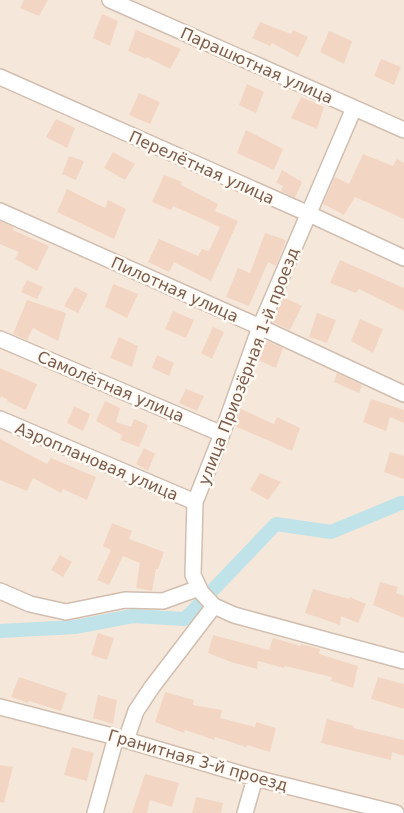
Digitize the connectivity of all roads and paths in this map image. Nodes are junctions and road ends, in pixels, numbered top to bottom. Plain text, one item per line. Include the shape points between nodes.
1 (110, 0) edge
2 (0, 77) edge
3 (354, 108) junction
4 (404, 130) edge
5 (0, 212) edge
6 (309, 214) junction
7 (404, 258) edge
8 (260, 326) junction
9 (0, 339) edge
10 (404, 394) edge
11 (0, 419) edge
12 (222, 434) junction
13 (194, 502) junction
14 (200, 590) junction
15 (0, 591) edge
16 (214, 606) junction
17 (404, 661) edge
18 (0, 707) edge
19 (121, 738) junction
20 (254, 778) junction
21 (95, 813) edge
22 (245, 813) edge
23 (396, 813) edge

1 - 3 street, Парашютная улица
2 - 6 street, Перелётная улица
3 - 4 street, Парашютная улица
3 - 6 street, улица Приозёрная 1-й проезд
5 - 8 street, Пилотная улица
6 - 7 street, Перелётная улица
6 - 8 street, улица Приозёрная 1-й проезд
8 - 10 street, Пилотная улица
8 - 12 street, улица Приозёрная 1-й проезд
9 - 12 street, Самолётная улица
11 - 13 street, Аэроплановая улица
12 - 13 street, улица Приозёрная 1-й проезд
13 - 14 street, улица Приозёрная 1-й проезд via 193,575
14 - 15 street via 163,601 126,600 66,612 30,604
14 - 16 street, улица Приозёрная 1-й проезд
16 - 17 street, улица Приозёрная 1-й проезд via 234,615
16 - 19 street via 152,687
18 - 19 street, Гранитная 3-й проезд
19 - 20 street, Гранитная 3-й проезд
19 - 21 street
20 - 22 street
20 - 23 street, Гранитная 3-й проезд

